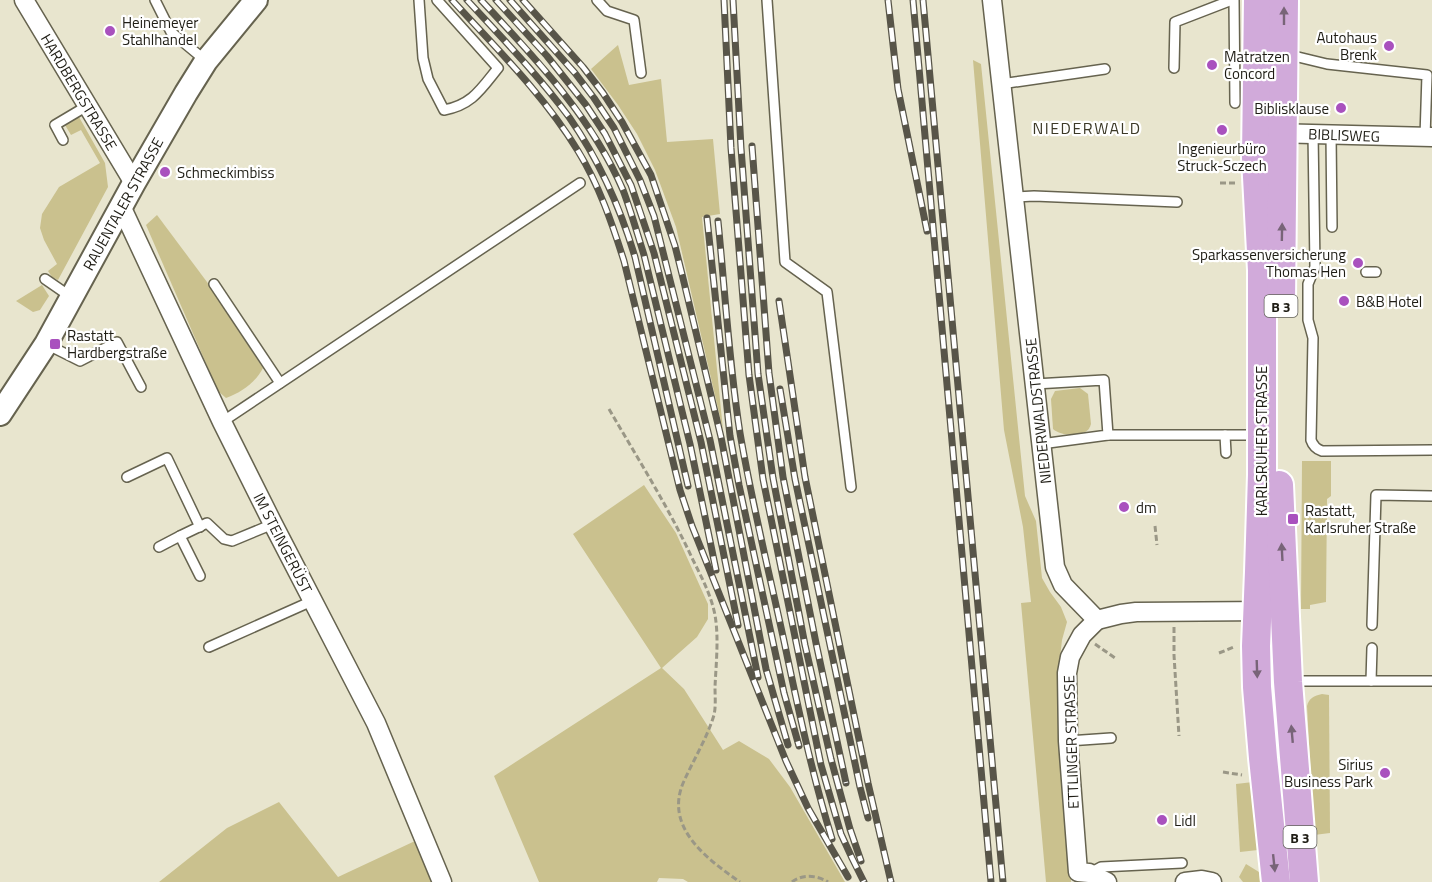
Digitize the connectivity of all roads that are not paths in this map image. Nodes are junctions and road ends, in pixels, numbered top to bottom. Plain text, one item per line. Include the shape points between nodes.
1 (24, 0) edge
2 (155, 0) edge
3 (256, 0) edge
4 (419, 0) edge
5 (436, 0) edge
6 (597, 0) edge
7 (767, 0) edge
8 (992, 0) edge
9 (1233, 0) edge
10 (1258, 0) edge
11 (1284, 0) edge
12 (1284, 57) junction
13 (206, 61) junction
14 (1174, 68) dead end
15 (1105, 69) dead end
16 (641, 73) dead end
17 (1001, 84) junction
18 (1235, 103) dead end
19 (87, 106) junction
20 (1270, 133) junction
21 (1322, 134) junction
22 (1429, 137) edge
23 (63, 140) dead end
24 (134, 183) junction
25 (580, 183) dead end
26 (1014, 197) junction
27 (1177, 202) dead end
28 (121, 206) junction
29 (1332, 227) dead end
30 (45, 279) dead end
31 (214, 284) dead end
32 (71, 297) junction
33 (46, 344) junction
34 (280, 383) junction
35 (1035, 384) junction
36 (141, 387) dead end
37 (0, 414) edge
38 (222, 422) junction
39 (1108, 435) junction
40 (1225, 435) junction
41 (1262, 435) junction
42 (1041, 444) junction
43 (1432, 450) edge
44 (1226, 453) dead end
45 (127, 477) dead end
46 (851, 488) dead end
47 (1432, 496) edge
48 (273, 524) junction
49 (200, 527) junction
50 (180, 536) junction
51 (159, 547) dead end
52 (200, 576) dead end
53 (312, 601) junction
54 (1271, 611) junction
55 (1097, 621) junction
56 (1372, 625) dead end
57 (209, 648) dead end
58 (1372, 648) dead end
59 (1288, 681) junction
60 (1371, 681) junction
61 (1432, 681) edge
62 (1111, 738) dead end
63 (1068, 741) junction
64 (1182, 863) dead end
65 (1085, 877) edge
66 (442, 882) edge
67 (1107, 882) edge
68 (1185, 882) edge
69 (1212, 882) edge
70 (1276, 882) edge
71 (1304, 882) edge

1 - 19 street, HARDBERGSTRASSE
2 - 13 lane via 171,32
3 - 13 street, RAUENTALER STRASSE
4 - 5 lane via 428,80 444,110 458,108 477,94 498,68
6 - 16 lane via 607,11 634,20
7 - 46 lane via 785,262 827,292
8 - 17 street, NIEDERWALDSTRASSE
9 - 14 lane via 1174,22
9 - 18 lane
10 - 20 main road, KARLSRUHER STRASSE / B 3
12 -> 11 main road, KARLSRUHER STRASSE / B 3
12 - 20 main road, KARLSRUHER STRASSE / B 3
12 - 22 lane via 1427,75
13 - 24 street, RAUENTALER STRASSE
15 - 17 lane
17 - 26 street, NIEDERWALDSTRASSE
19 - 23 lane via 55,125
19 - 24 street, HARDBERGSTRASSE
20 - 21 street, BIBLISWEG
20 - 41 main road, KARLSRUHER STRASSE / B 3 via 1257,184 1262,270
54 -> 20 main road, KARLSRUHER STRASSE / B 3 via 1279,501
21 - 22 street, BIBLISWEG
21 - 29 lane
21 - 43 lane via 1315,267 1308,284 1308,320 1313,338 1311,440 1322,451
24 - 28 street, RAUENTALER STRASSE
25 - 34 lane
26 - 27 lane
26 - 35 street, NIEDERWALDSTRASSE
28 - 32 street, RAUENTALER STRASSE
28 - 38 street, IM STEINGERÜST
30 - 32 lane
31 - 34 lane
32 - 33 street, RAUENTALER STRASSE
33 - 36 lane via 80,361 117,342
33 - 37 street, RAUENTALER STRASSE
34 - 38 lane
35 - 39 lane via 1104,380
35 - 42 street, NIEDERWALDSTRASSE
38 - 48 street, IM STEINGERÜST
39 - 40 lane
39 - 42 lane
40 - 41 lane
40 - 44 lane
41 - 54 main road, KARLSRUHER STRASSE / B 3
42 - 55 street, NIEDERWALDSTRASSE via 1055,567 1063,585
45 - 49 lane via 167,458
47 - 56 lane via 1376,495
48 - 49 lane via 231,541 207,523
48 - 53 street, IM STEINGERÜST
49 - 50 lane
50 - 51 lane
50 - 52 lane
53 - 57 lane
53 - 66 street, IM STEINGERÜST via 376,723
54 - 55 street via 1121,614
54 - 59 main road, KARLSRUHER STRASSE / B 3
54 -> 70 main road, KARLSRUHER STRASSE / B 3 via 1256,646
55 - 63 street, ETTLINGER STRASSE via 1082,635 1070,657
58 - 60 lane
59 - 60 lane
71 -> 59 main road, KARLSRUHER STRASSE / B 3
60 - 61 lane
62 - 63 lane
63 - 65 street, ETTLINGER STRASSE
64 - 65 lane via 1101,867
65 - 67 street
68 - 69 street

